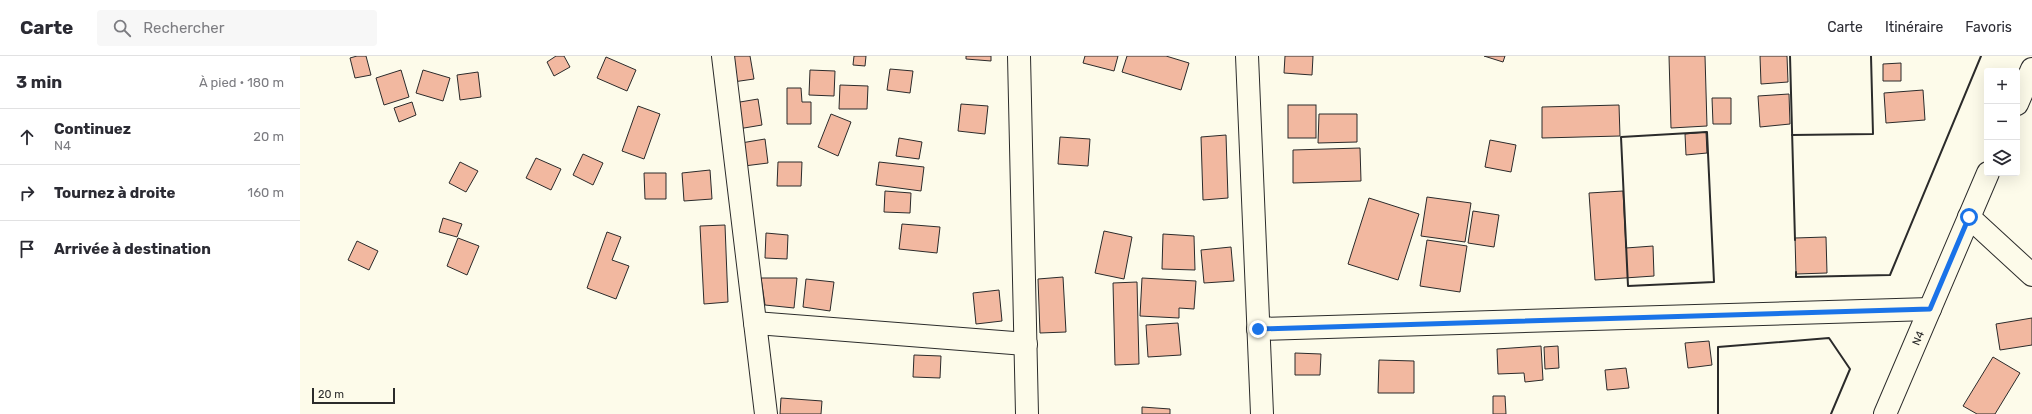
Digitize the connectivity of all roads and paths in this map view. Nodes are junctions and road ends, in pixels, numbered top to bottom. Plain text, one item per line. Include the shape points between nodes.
1 (723, 56) edge
2 (1019, 56) edge
3 (1247, 56) edge
4 (2032, 69) edge
5 (2020, 97) edge
6 (1987, 176) edge
7 (1969, 217) junction
8 (2032, 275) edge
9 (1930, 309) junction
10 (755, 323) junction
11 (1258, 329) junction
12 (1026, 344) junction
13 (766, 414) edge
14 (1027, 414) edge
15 (1262, 414) edge
16 (1885, 414) edge

1 - 10 street
2 - 12 street
3 - 11 street
4 - 5 street
6 - 7 street, N4
7 - 8 street
7 - 9 street, N4
9 - 11 street
9 - 16 street, N4
10 - 12 street
10 - 13 street
11 - 15 street
12 - 14 street

